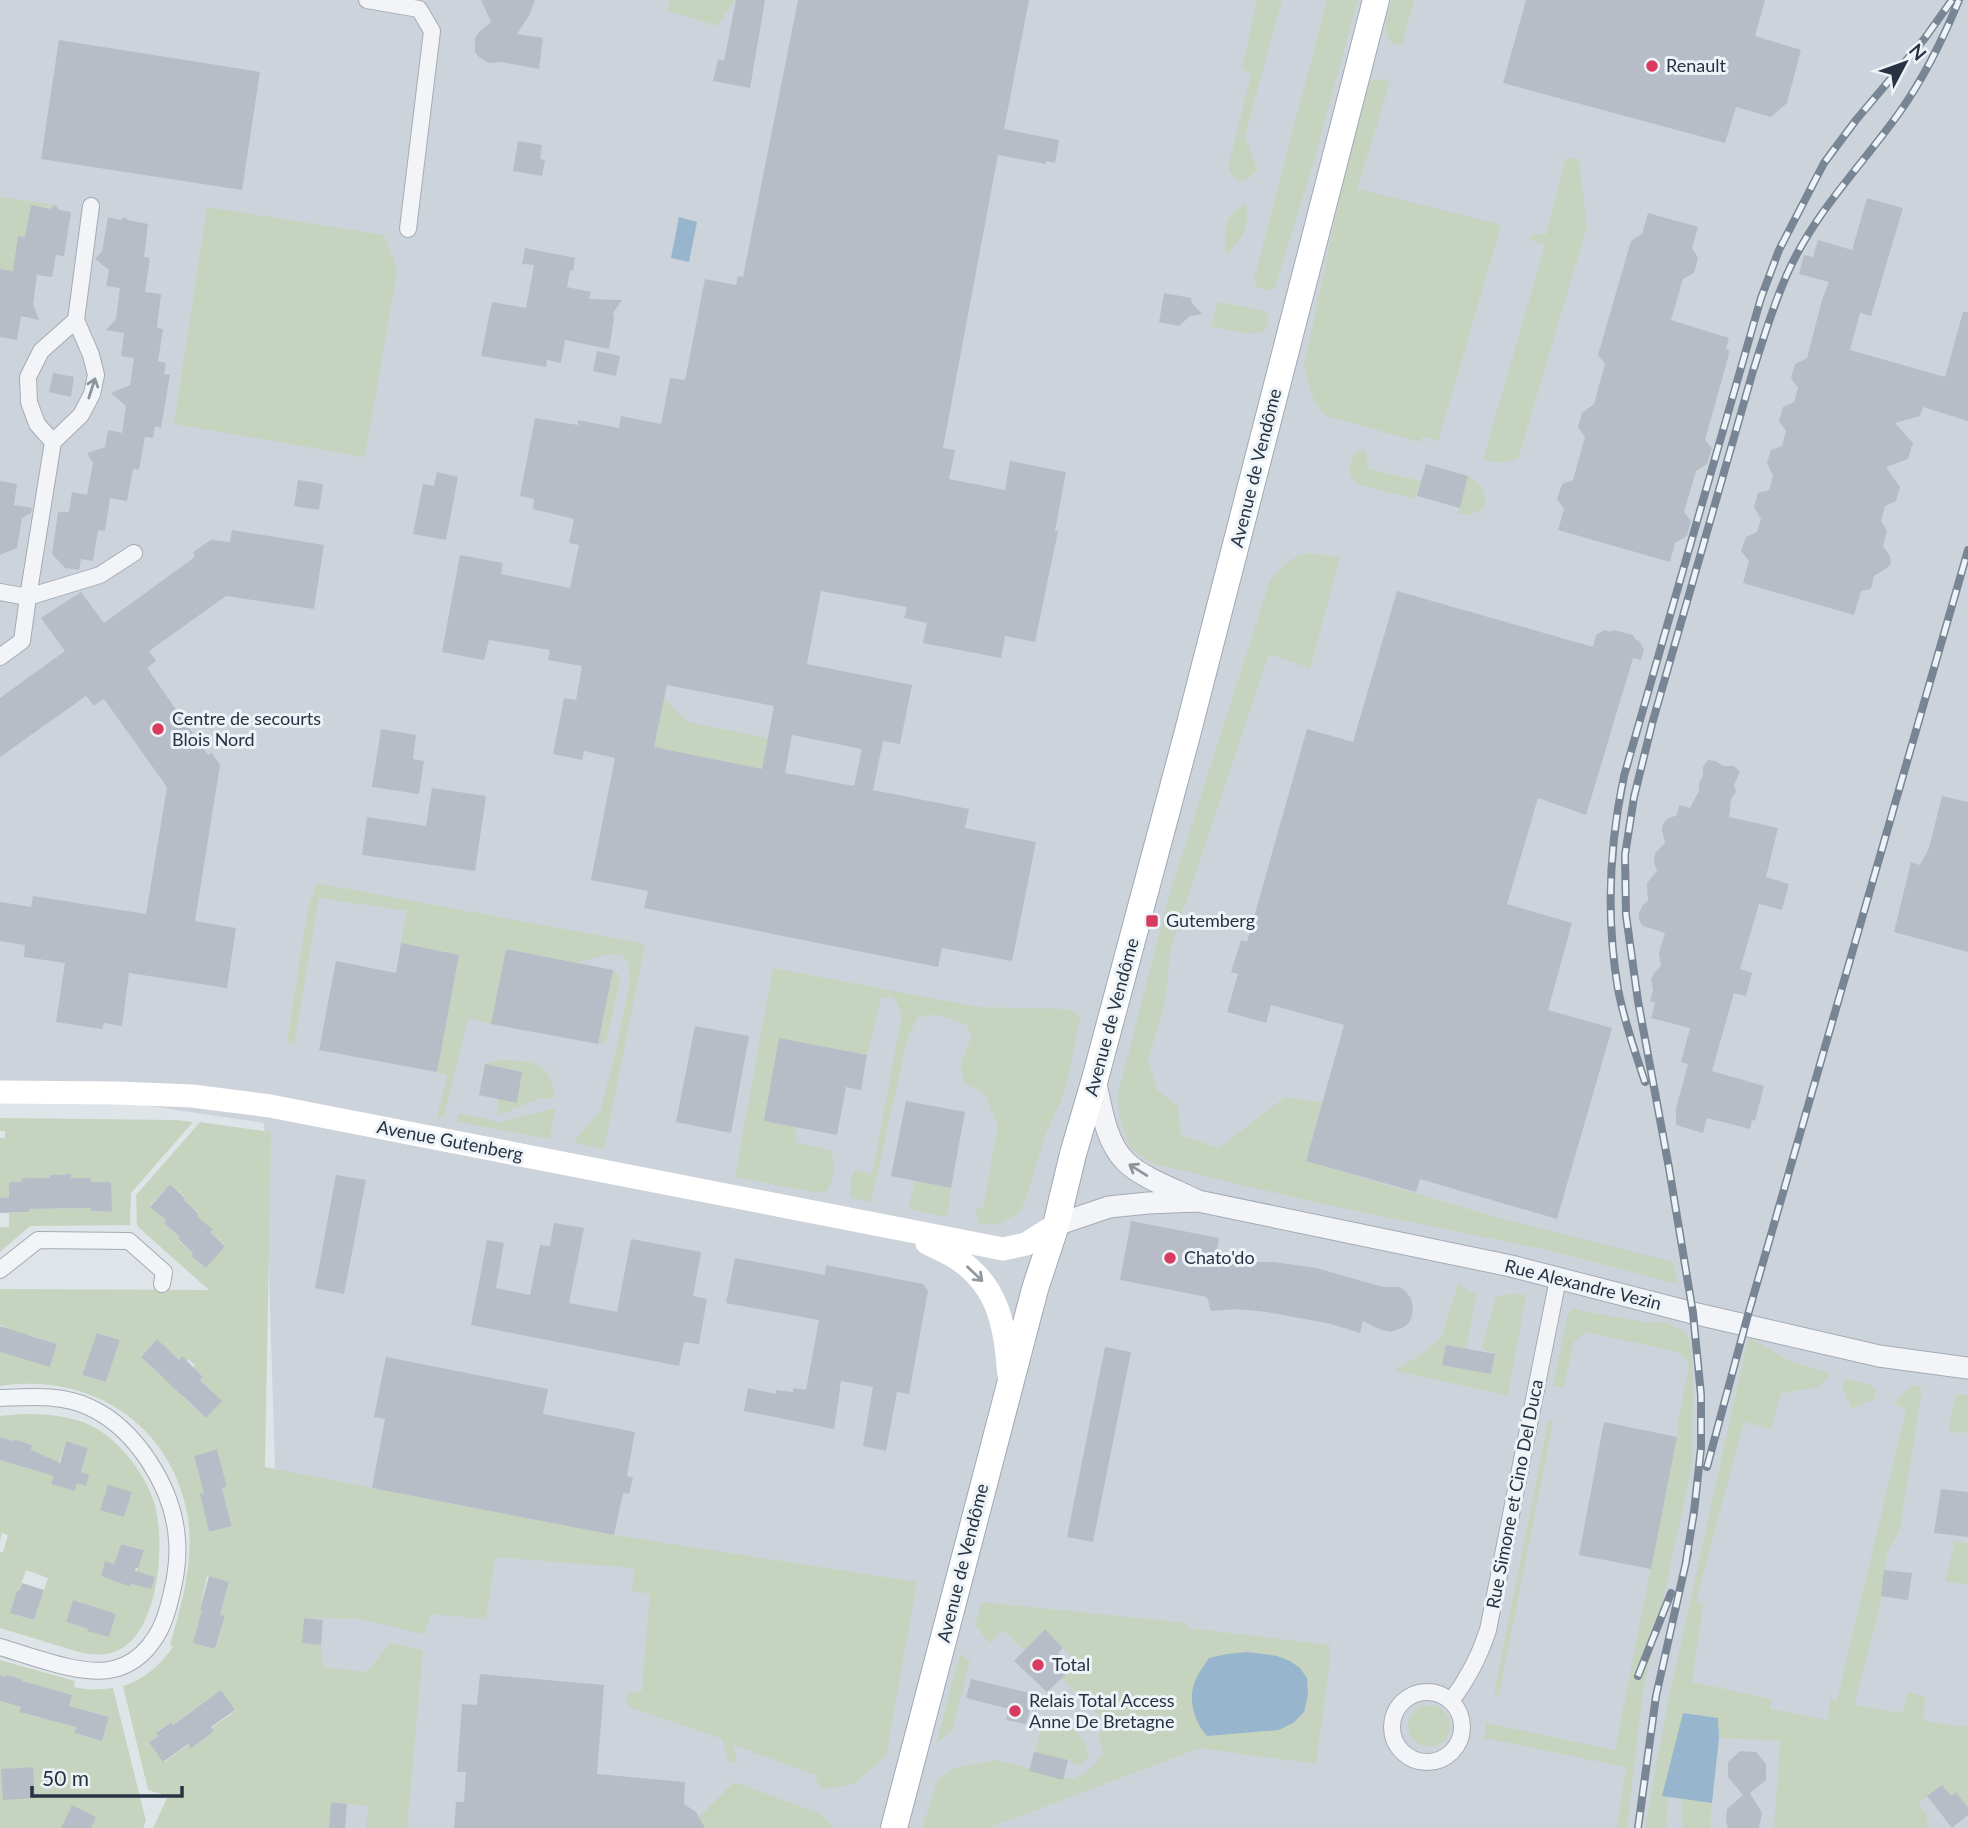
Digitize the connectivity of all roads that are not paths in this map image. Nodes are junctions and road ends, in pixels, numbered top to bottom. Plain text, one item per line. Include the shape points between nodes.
1 (367, 0) edge
2 (1376, 0) edge
3 (92, 206) dead end
4 (408, 229) dead end
5 (76, 320) junction
6 (53, 442) junction
7 (134, 553) dead end
8 (0, 592) edge
9 (27, 597) junction
10 (0, 657) edge
11 (1095, 1079) junction
12 (0, 1092) edge
13 (1198, 1201) junction
14 (1056, 1225) junction
15 (896, 1228) junction
16 (0, 1270) edge
17 (1558, 1279) junction
18 (162, 1284) dead end
19 (1968, 1368) edge
20 (0, 1398) edge
21 (1005, 1404) junction
22 (0, 1647) edge
23 (1451, 1701) junction
24 (894, 1828) edge

1 - 4 street via 419,9 432,31
2 - 11 main road, Avenue de Vendôme
3 - 5 street
6 -> 5 street via 81,415 96,375
5 - 6 street via 41,351 28,376 29,402 37,424
6 - 9 street
7 - 9 street via 100,575
8 - 9 street
9 - 10 street via 22,641
13 -> 11 street, Rue Alexandre Vezin via 1122,1159 1107,1130
11 - 14 main road, Avenue de Vendôme
12 - 15 main road, Avenue Gutenberg via 204,1097 270,1106
13 - 14 street, Rue Alexandre Vezin via 1109,1207
13 - 17 street, Rue Alexandre Vezin
14 - 15 main road, Avenue Gutenberg via 1026,1244 1003,1249
14 - 21 main road, Avenue de Vendôme via 1034,1289
15 -> 21 main road, Avenue Gutenberg via 956,1257 980,1276 996,1301 1009,1375
16 - 18 street via 38,1240 129,1241 164,1272
17 - 19 street, Rue Alexandre Vezin via 1879,1356
17 - 23 street, Rue Simone et Cino Del Duca via 1488,1630
20 - 22 street via 64,1399 90,1407 118,1425 140,1448 171,1506 177,1573 158,1634 132,1662 116,1669 81,1670
21 - 24 main road, Avenue de Vendôme
23 - 23 street via 1420,1692 1401,1703 1395,1712 1393,1735 1406,1755 1428,1762 1440,1760 1458,1745 1462,1722

